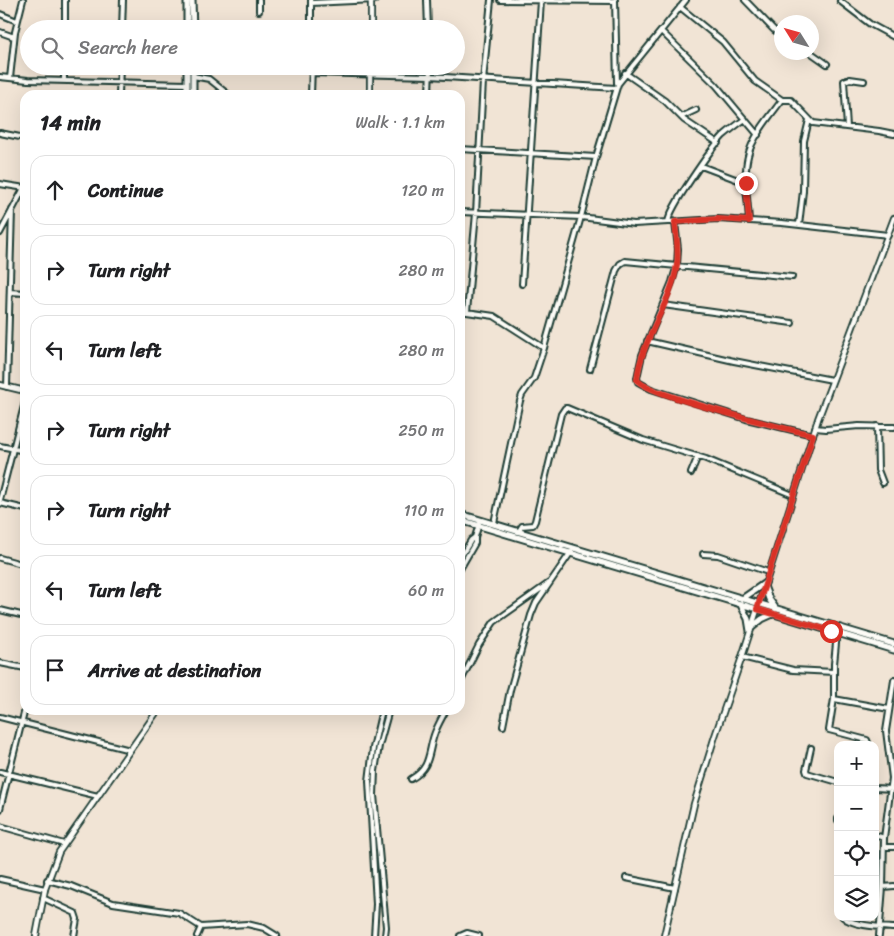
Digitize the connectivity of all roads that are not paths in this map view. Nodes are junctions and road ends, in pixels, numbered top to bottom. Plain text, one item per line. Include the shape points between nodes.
1 (23, 0) edge
2 (65, 0) edge
3 (122, 0) edge
4 (187, 0) edge
5 (192, 0) edge
6 (259, 0) edge
7 (371, 0) edge
8 (375, 0) edge
9 (427, 0) edge
10 (491, 0) edge
11 (500, 0) edge
12 (686, 0) edge
13 (745, 0) edge
14 (541, 1) edge
15 (565, 1) edge
16 (615, 1) edge
17 (840, 1) edge
18 (311, 2) edge
19 (680, 7) junction
20 (259, 11) dead end
21 (0, 14) edge
22 (65, 20) edge
23 (122, 20) edge
24 (187, 20) edge
25 (193, 20) edge
26 (312, 20) edge
27 (371, 20) edge
28 (428, 20) edge
29 (17, 21) junction
30 (774, 30) edge
31 (661, 31) junction
32 (0, 32) edge
33 (14, 37) junction
34 (894, 37) edge
35 (819, 58) edge
36 (827, 64) dead end
37 (625, 73) junction
38 (64, 75) edge
39 (120, 75) edge
40 (187, 75) edge
41 (312, 75) edge
42 (370, 75) edge
43 (400, 75) edge
44 (193, 76) joint
45 (430, 76) junction
46 (0, 77) edge
47 (10, 78) junction
48 (64, 81) junction
49 (483, 81) junction
50 (864, 81) dead end
51 (120, 82) junction
52 (187, 84) junction
53 (536, 84) junction
54 (617, 86) junction
55 (119, 90) edge
56 (187, 90) edge
57 (193, 90) edge
58 (223, 90) edge
59 (311, 90) edge
60 (370, 90) edge
61 (429, 90) edge
62 (782, 100) junction
63 (696, 110) dead end
64 (681, 117) junction
65 (745, 119) junction
66 (809, 120) junction
67 (847, 127) junction
68 (0, 132) edge
69 (894, 134) edge
70 (758, 135) junction
71 (20, 137) edge
72 (718, 143) junction
73 (465, 149) edge
74 (479, 150) junction
75 (532, 152) junction
76 (596, 157) junction
77 (702, 166) junction
78 (746, 183) junction
79 (0, 184) edge
80 (20, 187) edge
81 (20, 196) edge
82 (12, 210) junction
83 (465, 212) edge
84 (476, 213) junction
85 (527, 216) junction
86 (581, 217) junction
87 (894, 218) edge
88 (749, 221) junction
89 (668, 222) junction
90 (675, 222) junction
91 (799, 225) junction
92 (0, 233) edge
93 (888, 235) junction
94 (677, 265) junction
95 (792, 277) dead end
96 (522, 284) dead end
97 (10, 292) junction
98 (20, 293) edge
99 (663, 305) junction
100 (467, 312) joint
101 (792, 323) dead end
102 (648, 341) junction
103 (544, 348) junction
104 (590, 369) dead end
105 (832, 380) junction
106 (0, 385) edge
107 (7, 387) junction
108 (20, 390) edge
109 (20, 422) edge
110 (877, 426) junction
111 (894, 427) edge
112 (816, 428) junction
113 (813, 435) junction
114 (0, 446) edge
115 (13, 449) junction
116 (20, 450) edge
117 (698, 456) junction
118 (691, 473) dead end
119 (883, 483) dead end
120 (793, 495) junction
121 (0, 502) edge
122 (20, 508) edge
123 (465, 516) edge
124 (465, 521) edge
125 (479, 522) junction
126 (494, 523) junction
127 (519, 531) junction
128 (475, 537) junction
129 (465, 550) edge
130 (571, 551) junction
131 (702, 554) dead end
132 (0, 558) edge
133 (465, 560) edge
134 (20, 564) edge
135 (768, 572) junction
136 (550, 582) junction
137 (765, 584) junction
138 (741, 602) junction
139 (757, 606) junction
140 (0, 610) edge
141 (775, 612) junction
142 (20, 615) edge
143 (750, 630) junction
144 (837, 633) junction
145 (894, 644) edge
146 (894, 650) edge
147 (742, 657) junction
148 (0, 663) edge
149 (20, 667) edge
150 (834, 672) junction
151 (465, 673) edge
152 (894, 680) edge
153 (834, 699) junction
154 (889, 709) junction
155 (24, 715) edge
156 (154, 715) edge
157 (381, 715) edge
158 (387, 715) edge
159 (444, 715) edge
160 (0, 718) edge
161 (22, 722) junction
162 (503, 726) dead end
163 (867, 741) edge
164 (811, 748) dead end
165 (130, 750) junction
166 (0, 772) edge
167 (9, 774) junction
168 (411, 779) dead end
169 (834, 781) edge
170 (879, 788) edge
171 (892, 789) junction
172 (98, 796) junction
173 (0, 810) edge
174 (0, 826) edge
175 (879, 836) edge
176 (884, 838) junction
177 (64, 844) junction
178 (884, 847) junction
179 (894, 847) edge
180 (626, 878) dead end
181 (0, 879) edge
182 (47, 880) junction
183 (894, 886) edge
184 (883, 887) junction
185 (675, 888) junction
186 (45, 889) junction
187 (43, 898) junction
188 (849, 921) edge
189 (201, 927) junction
190 (880, 927) junction
191 (894, 928) edge
192 (36, 936) edge
193 (74, 936) edge
194 (197, 936) edge
195 (277, 936) edge
196 (374, 936) edge
197 (385, 936) edge
198 (460, 936) edge
199 (479, 936) edge
200 (664, 936) edge
201 (879, 936) edge

1 - 29 street
2 - 22 street
3 - 23 street
4 - 24 main road
5 - 25 main road
6 - 20 street
7 - 8 street
7 - 18 street
7 - 27 street
9 - 28 street
10 - 49 street
11 - 14 street
12 - 19 street
13 - 30 street
14 - 15 street
14 - 53 street
15 - 16 street
16 - 54 street
17 - 34 street
18 - 26 street
19 - 31 street
19 - 62 street via 723,42 755,81
21 - 29 street
29 - 33 street
31 - 37 street
31 - 65 street
32 - 33 street
33 - 47 street
35 - 36 street
37 - 54 street
37 - 64 street via 665,101
38 - 48 street
39 - 51 street
40 - 52 main road
41 - 59 street
42 - 60 street
43 - 45 street
44 - 57 main road
44 - 58 street via 209,79
45 - 49 street
45 - 61 street
46 - 47 street
47 - 48 street
48 - 51 street
49 - 53 street
49 - 74 street
50 - 67 street via 844,81
51 - 52 street
51 - 55 street
52 - 56 main road
53 - 54 street
53 - 75 street
54 - 76 street
62 - 66 street via 791,100
62 - 70 street
63 - 64 street
64 - 72 street
65 - 70 street
65 - 72 street
66 - 67 street
66 - 91 street via 804,141
67 - 69 street
68 - 71 street
70 - 78 street via 748,156
72 - 77 street
73 - 74 street
74 - 75 street
74 - 84 street
75 - 76 street
75 - 85 street
76 - 86 street
77 - 78 street
77 - 89 street
78 - 88 street
79 - 80 street
81 - 82 street
82 - 92 street
82 - 97 street
83 - 84 street
84 - 85 street
84 - 100 street
85 - 86 street
85 - 96 street
86 - 89 street via 634,224
86 - 103 street
87 - 93 street
88 - 90 street
88 - 91 street
89 - 90 street
90 - 94 street
91 - 93 street
93 - 105 street
94 - 95 street
94 - 99 street
94 - 104 street via 625,261 620,264
97 - 98 street
97 - 107 street
99 - 101 street
99 - 102 street
100 - 103 street via 494,316
102 - 105 street
102 - 113 street via 637,378 642,385 746,419
103 - 126 street via 534,378 521,398
105 - 112 street
106 - 107 street
107 - 108 street
109 - 115 street
110 - 111 street
110 - 112 street
110 - 119 street via 878,470
112 - 113 street
113 - 120 street
114 - 115 street
115 - 116 street
115 - 121 street
117 - 118 street
117 - 120 street
117 - 127 street via 643,440 565,408 535,521 533,525 522,526
120 - 135 street
121 - 122 street
123 - 125 main road
124 - 125 main road
125 - 126 main road
125 - 128 street
125 - 130 main road
126 - 127 main road
127 - 130 main road
128 - 129 street
128 - 133 street
130 - 136 street
130 - 138 main road
131 - 135 street via 718,555
132 - 134 street
135 - 137 street
136 - 151 street via 494,622
136 - 162 street via 531,615
137 - 138 main road
137 - 139 street
137 - 141 main road
138 - 139 main road
138 - 143 main road
139 - 141 main road
139 - 143 street
140 - 142 street
141 - 143 main road
141 - 144 main road
141 - 145 main road
143 - 147 street
144 - 146 main road
144 - 150 street
147 - 150 street via 793,670
147 - 185 street via 701,778
148 - 149 street
150 - 153 street
152 - 154 street
153 - 154 street
153 - 163 street via 830,730
154 - 171 street via 886,731
155 - 161 street
156 - 165 street
157 - 196 street via 369,781 376,885
158 - 197 street via 379,746 374,795
159 - 168 street via 427,762
160 - 161 street
161 - 165 street
161 - 167 street
164 - 169 street via 806,770
165 - 172 street
166 - 167 street
167 - 172 street
167 - 173 street
170 - 171 street
171 - 176 street
172 - 177 street
174 - 177 street
175 - 176 street
176 - 178 street
177 - 182 street
178 - 179 street
178 - 184 street
180 - 185 street
181 - 186 street
182 - 186 street
182 - 189 street via 113,903 179,913
183 - 184 street
184 - 190 street
185 - 200 street
186 - 187 street
187 - 192 street
187 - 193 street via 75,913
188 - 190 street
189 - 194 street
189 - 195 street via 247,924 264,928
190 - 191 street
190 - 201 street
198 - 199 street via 467,933

